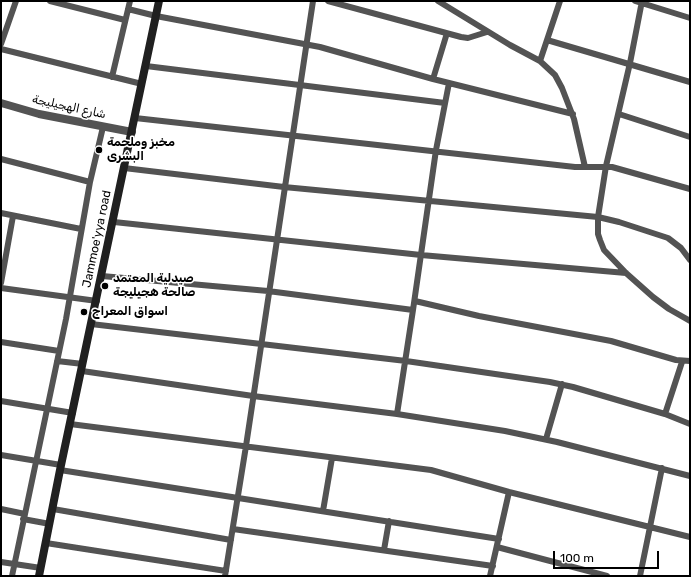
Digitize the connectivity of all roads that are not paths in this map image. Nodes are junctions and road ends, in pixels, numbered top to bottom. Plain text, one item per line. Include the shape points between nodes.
1 (16, 1) edge
2 (50, 1) edge
3 (130, 1) edge
4 (160, 1) edge
5 (313, 1) edge
6 (328, 1) edge
7 (438, 1) edge
8 (557, 2) edge
9 (639, 2) edge
10 (128, 9) junction
11 (156, 16) junction
12 (690, 18) edge
13 (124, 20) junction
14 (487, 32) junction
15 (448, 33) junction
16 (547, 40) junction
17 (1, 44) edge
18 (306, 44) junction
19 (1, 49) edge
20 (540, 61) junction
21 (630, 63) junction
22 (146, 66) junction
23 (112, 77) junction
24 (433, 79) junction
25 (690, 82) edge
26 (448, 83) junction
27 (142, 84) junction
28 (301, 85) junction
29 (1, 103) edge
30 (445, 103) junction
31 (573, 114) junction
32 (619, 114) junction
33 (135, 118) junction
34 (103, 127) junction
35 (132, 132) junction
36 (293, 135) junction
37 (690, 137) edge
38 (436, 150) junction
39 (1, 158) edge
40 (606, 166) junction
41 (585, 167) junction
42 (124, 168) junction
43 (90, 182) junction
44 (284, 187) junction
45 (690, 189) edge
46 (428, 201) junction
47 (1, 213) edge
48 (13, 216) junction
49 (598, 217) junction
50 (114, 222) junction
51 (81, 229) junction
52 (277, 240) junction
53 (421, 255) junction
54 (690, 260) edge
55 (626, 273) junction
56 (102, 276) junction
57 (1, 283) edge
58 (1, 288) edge
59 (268, 291) junction
60 (70, 297) junction
61 (97, 301) junction
62 (414, 301) junction
63 (413, 310) junction
64 (690, 321) edge
65 (91, 324) junction
66 (1, 342) edge
67 (261, 344) junction
68 (59, 351) junction
69 (57, 361) junction
70 (406, 361) junction
71 (690, 361) edge
72 (682, 362) junction
73 (83, 368) junction
74 (562, 384) junction
75 (253, 396) junction
76 (1, 401) edge
77 (46, 409) junction
78 (73, 413) junction
79 (397, 414) junction
80 (665, 414) junction
81 (70, 424) junction
82 (690, 424) edge
83 (546, 439) junction
84 (246, 446) junction
85 (1, 455) edge
86 (332, 458) junction
87 (36, 460) junction
88 (61, 468) junction
89 (662, 468) junction
90 (690, 476) edge
91 (509, 492) junction
92 (238, 499) junction
93 (1, 509) edge
94 (53, 509) junction
95 (323, 511) junction
96 (24, 516) junction
97 (389, 521) junction
98 (50, 524) junction
99 (650, 526) junction
100 (233, 529) junction
101 (690, 537) edge
102 (499, 539) junction
103 (231, 540) junction
104 (46, 543) junction
105 (497, 547) junction
106 (384, 550) junction
107 (1, 562) edge
108 (14, 564) junction
109 (493, 566) junction
110 (40, 572) edge
111 (225, 574) edge
112 (12, 576) edge
113 (490, 576) edge
114 (607, 576) edge
115 (640, 576) edge

1 - 17 street
2 - 13 street
3 - 10 street
4 - 11 main road, Jammoe'yya road
5 - 18 street
6 - 15 street
7 - 14 street
8 - 16 street
9 - 12 street
9 - 21 street
10 - 11 street
10 - 13 street
11 - 18 street
11 - 22 main road, Jammoe'yya road
13 - 23 street
14 - 15 street via 468,38
14 - 20 street
15 - 24 street
16 - 20 street
16 - 21 street
18 - 24 street
18 - 28 street
19 - 23 street
20 - 31 street via 560,81
21 - 25 street
21 - 32 street
22 - 27 main road, Jammoe'yya road
22 - 28 street
23 - 27 street
24 - 26 street
26 - 30 street
26 - 31 street
27 - 33 main road, Jammoe'yya road
28 - 30 street
28 - 36 street
29 - 34 street, شارع الهجيليجة via 39,114
30 - 38 street
31 - 41 street
32 - 37 street
32 - 40 street
33 - 35 main road, Jammoe'yya road
33 - 36 street
34 - 35 street, شارع الهجيليجة
34 - 43 street
35 - 42 main road, Jammoe'yya road
36 - 38 street
36 - 44 street
38 - 41 street
38 - 46 street
39 - 43 street
40 - 41 street
40 - 45 street
40 - 49 street
42 - 44 street
42 - 50 main road, Jammoe'yya road
43 - 51 street
44 - 46 street
44 - 52 street
46 - 49 street
46 - 53 street
47 - 48 street
48 - 51 street
48 - 57 street
49 - 54 street via 668,238 681,248
49 - 55 street via 598,234 602,246
50 - 52 street
50 - 56 main road, Jammoe'yya road
51 - 60 street
52 - 53 street
52 - 59 street
53 - 55 street
53 - 62 street
55 - 64 street via 669,309
56 - 59 street
56 - 61 main road, Jammoe'yya road
58 - 60 street
59 - 63 street
59 - 67 street
60 - 61 street
60 - 68 street
61 - 65 main road, Jammoe'yya road
62 - 63 street
62 - 72 street via 478,316 612,341
63 - 70 street
65 - 67 street
65 - 73 main road, Jammoe'yya road
66 - 68 street
67 - 70 street
67 - 75 street
68 - 69 street
69 - 73 street
69 - 77 street
70 - 74 street
70 - 79 street
71 - 72 street
72 - 80 street
73 - 75 street
73 - 78 main road, Jammoe'yya road
74 - 80 street
74 - 83 street
75 - 79 street
75 - 84 street
76 - 77 street
77 - 78 street
77 - 87 street
78 - 81 main road, Jammoe'yya road
79 - 83 street
80 - 82 street
81 - 84 street
81 - 88 main road, Jammoe'yya road
83 - 89 street
84 - 86 street
84 - 92 street
85 - 87 street
86 - 91 street via 440,472
86 - 95 street
87 - 88 street
87 - 96 street
88 - 92 street
88 - 94 main road, Jammoe'yya road
89 - 90 street
89 - 99 street
91 - 99 street
91 - 102 street
92 - 95 street
92 - 100 street
93 - 96 street
94 - 98 main road, Jammoe'yya road
94 - 103 street
95 - 97 street
96 - 98 street
96 - 108 street
97 - 102 street
97 - 106 street
98 - 104 main road, Jammoe'yya road
99 - 101 street
99 - 115 street
100 - 103 street
100 - 106 street
102 - 105 street
103 - 111 street
104 - 110 main road, Jammoe'yya road
104 - 111 street
105 - 109 street
105 - 114 street
106 - 109 street
107 - 108 street
108 - 110 street
108 - 112 street
109 - 113 street

